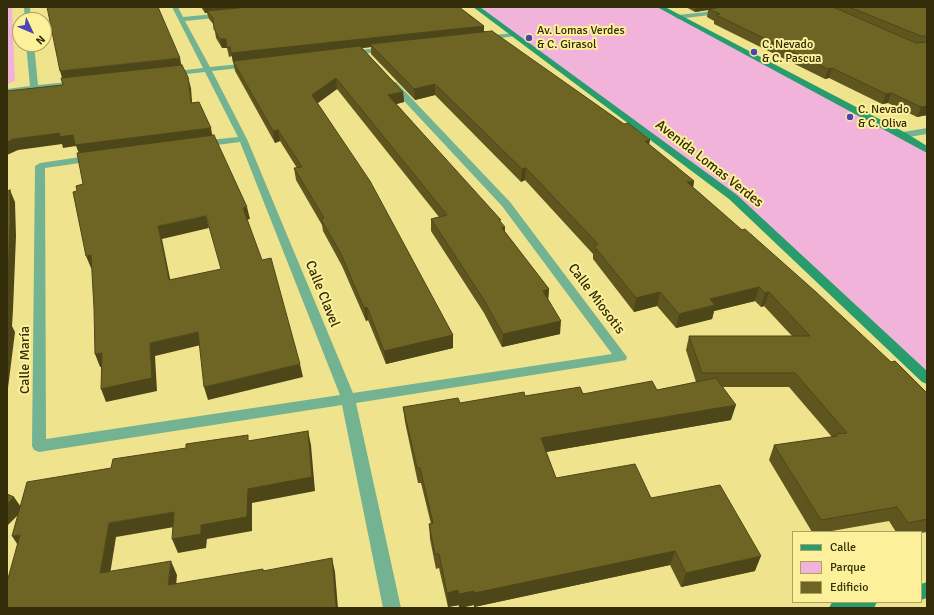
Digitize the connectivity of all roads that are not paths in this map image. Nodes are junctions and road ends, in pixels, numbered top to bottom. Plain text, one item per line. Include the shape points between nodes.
1 (175, 7) edge
2 (476, 7) edge
3 (660, 7) edge
4 (733, 10) edge
5 (233, 14) edge
6 (678, 17) junction
7 (180, 19) junction
8 (514, 35) junction
9 (474, 39) edge
10 (395, 48) edge
11 (31, 52) edge
12 (363, 52) junction
13 (340, 55) edge
14 (262, 63) edge
15 (374, 63) edge
16 (206, 69) junction
17 (384, 74) edge
18 (159, 75) edge
19 (89, 82) edge
20 (34, 88) junction
21 (7, 90) edge
22 (927, 131) edge
23 (903, 135) junction
24 (243, 139) junction
25 (188, 146) edge
26 (927, 150) edge
27 (103, 157) edge
28 (927, 379) edge
29 (348, 398) junction
30 (863, 603) edge
31 (392, 608) edge
32 (838, 608) edge

1 - 7 street, Calle Clavel
2 - 8 street, Avenida Lomas Verdes
3 - 6 street
4 - 6 street
5 - 7 street
6 - 23 street
7 - 16 street, Calle Clavel
8 - 9 street
8 - 28 street, Avenida Lomas Verdes via 733,197
10 - 12 street
11 - 20 street
12 - 13 street
12 - 15 street
14 - 16 street
16 - 18 street
16 - 24 street, Calle Clavel
17 - 29 street, Calle Miosotis via 506,204 621,357
19 - 20 street
20 - 21 street
22 - 23 street
23 - 26 street
24 - 25 street
24 - 29 street, Calle Clavel
27 - 29 street, Calle María via 40,166 39,446
29 - 31 street, Calle Clavel
30 - 32 street

